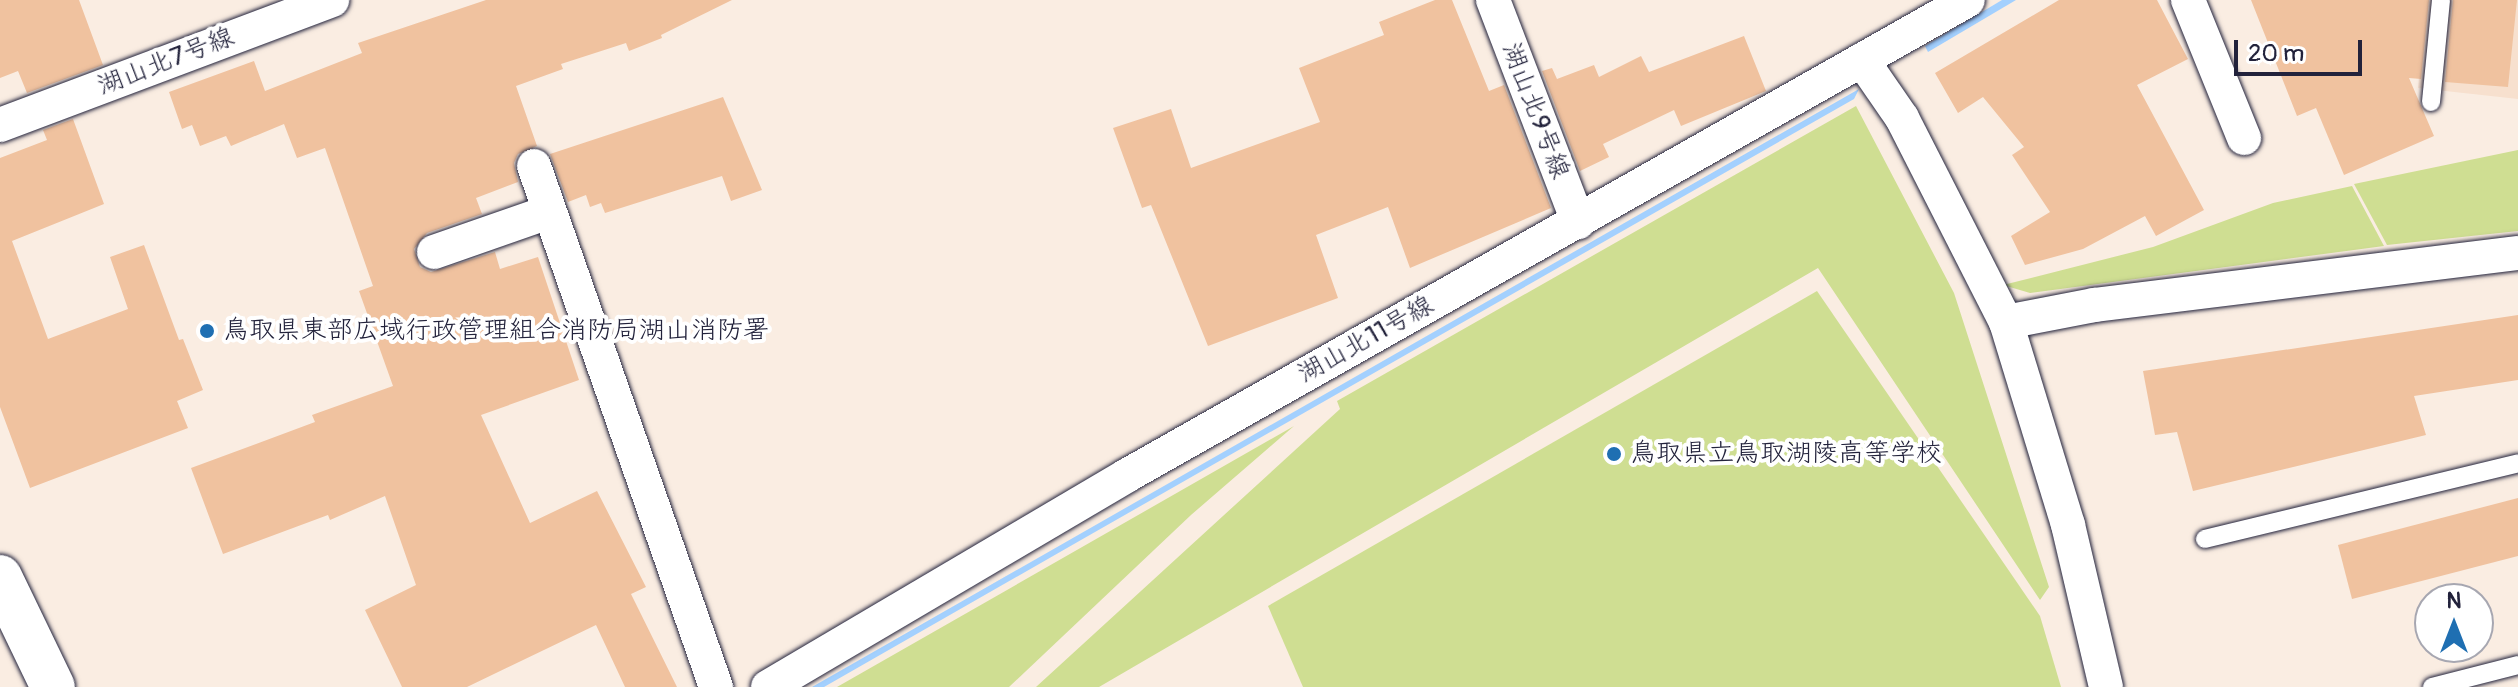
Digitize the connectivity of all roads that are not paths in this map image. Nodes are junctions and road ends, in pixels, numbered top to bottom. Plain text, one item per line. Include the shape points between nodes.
1 (332, 0) edge
2 (1493, 0) edge
3 (1968, 0) edge
4 (2188, 0) edge
5 (2441, 0) edge
6 (1862, 60) junction
7 (2431, 102) dead end
8 (0, 125) edge
9 (2244, 138) dead end
10 (534, 166) dead end
11 (549, 212) junction
12 (1578, 222) junction
13 (434, 252) dead end
14 (2518, 253) edge
15 (2006, 322) junction
16 (2518, 463) edge
17 (2205, 539) dead end
18 (0, 577) edge
19 (2518, 665) edge
20 (53, 687) edge
21 (716, 687) edge
22 (768, 687) edge
23 (2106, 687) edge
24 (2432, 687) edge

1 - 8 street, 湖山北7号線
2 - 12 street, 湖山北9号線
3 - 6 street, 湖山北11号線
4 - 9 street
5 - 7 lane
6 - 12 street, 湖山北11号線
6 - 15 street via 1902,118
10 - 11 street
11 - 13 street
11 - 21 street
12 - 22 street, 湖山北11号線 via 1126,476
14 - 15 street via 2094,305
15 - 23 street via 2068,525
16 - 17 lane
18 - 20 main road
19 - 24 lane

